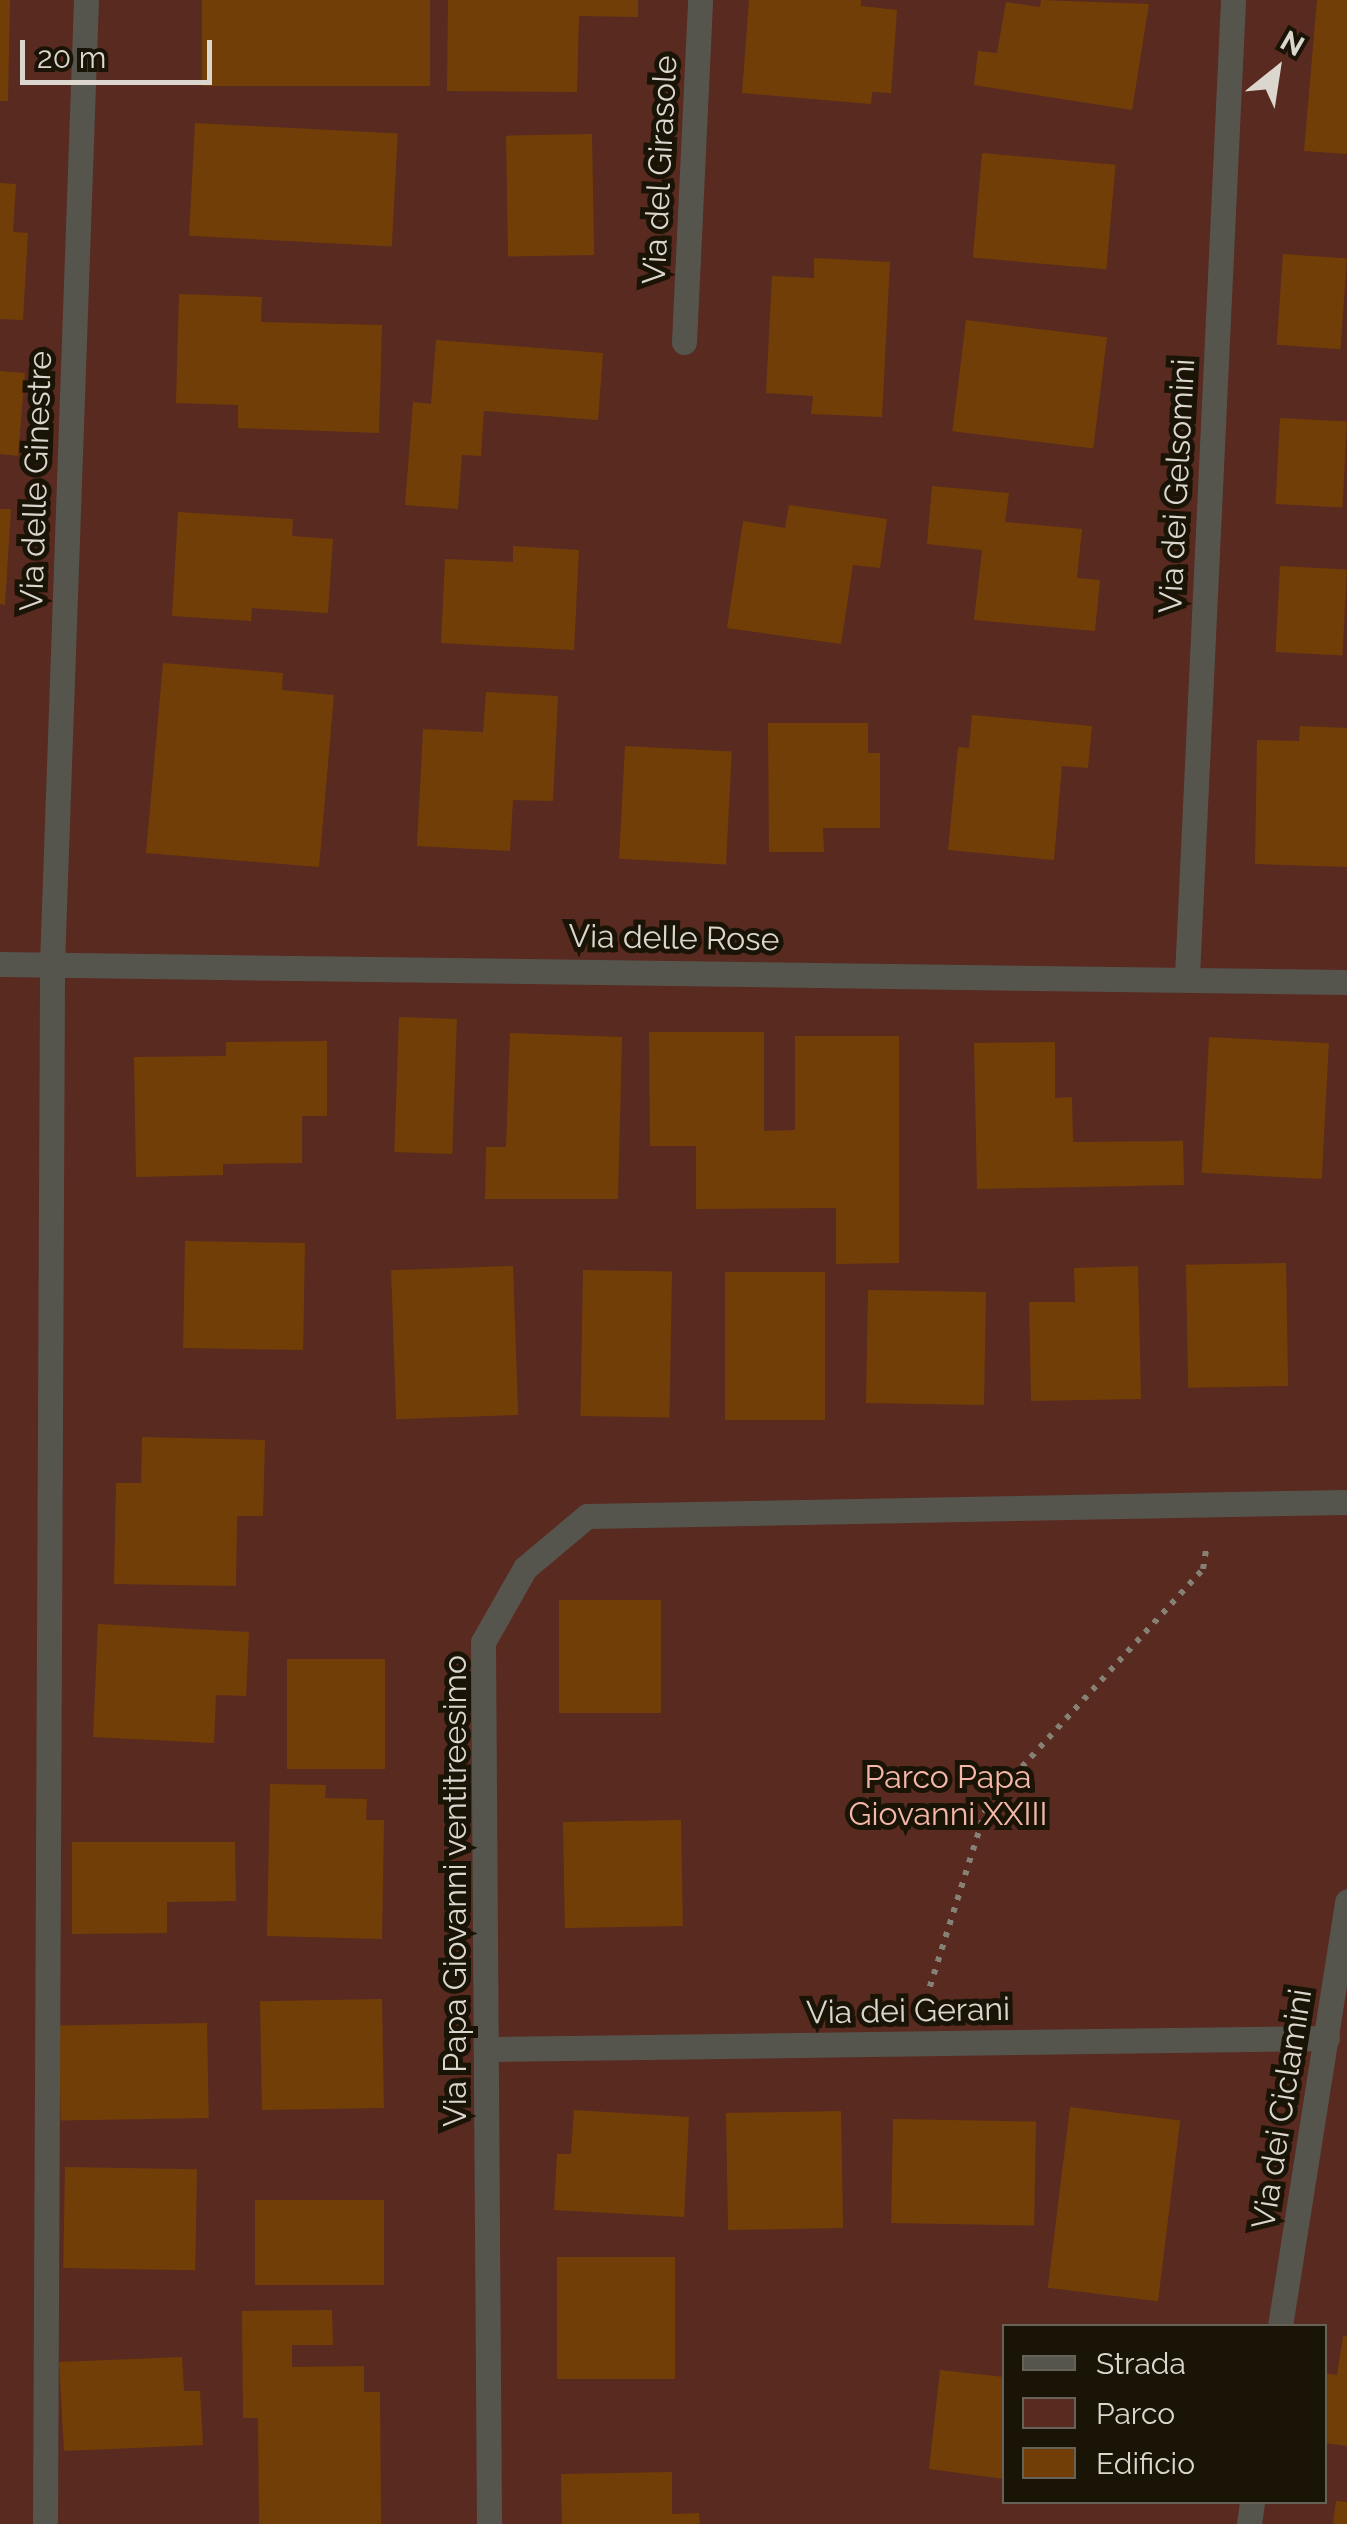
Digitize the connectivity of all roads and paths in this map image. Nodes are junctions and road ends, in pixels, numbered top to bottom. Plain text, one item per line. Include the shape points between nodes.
1 (86, 0) edge
2 (700, 0) edge
3 (1232, 0) edge
4 (684, 342) dead end
5 (0, 964) edge
6 (52, 964) junction
7 (1187, 976) junction
8 (1347, 982) edge
9 (1347, 1502) edge
10 (1214, 1504) junction
11 (1347, 1901) edge
12 (1327, 2038) junction
13 (915, 2044) junction
14 (489, 2049) junction
15 (1280, 2324) edge
16 (45, 2524) edge
17 (488, 2524) edge

1 - 6 street, Via delle Ginestre
2 - 4 street, Via del Girasole
3 - 7 street, Via dei Gelsomini
5 - 6 street, Via delle Rose
6 - 7 street, Via delle Rose
6 - 16 street, Via delle Ginestre
7 - 8 street, Via delle Rose
9 - 10 street, Via Papa Giovanni ventitreesimo
10 - 13 path via 1203,1569 988,1806
10 - 14 street, Via Papa Giovanni ventitreesimo via 587,1516 526,1568 482,1642
11 - 12 street, Via dei Ciclamini
12 - 13 street, Via dei Gerani
12 - 15 street, Via dei Ciclamini
13 - 14 street, Via dei Gerani
14 - 17 street, Via Papa Giovanni ventitreesimo

